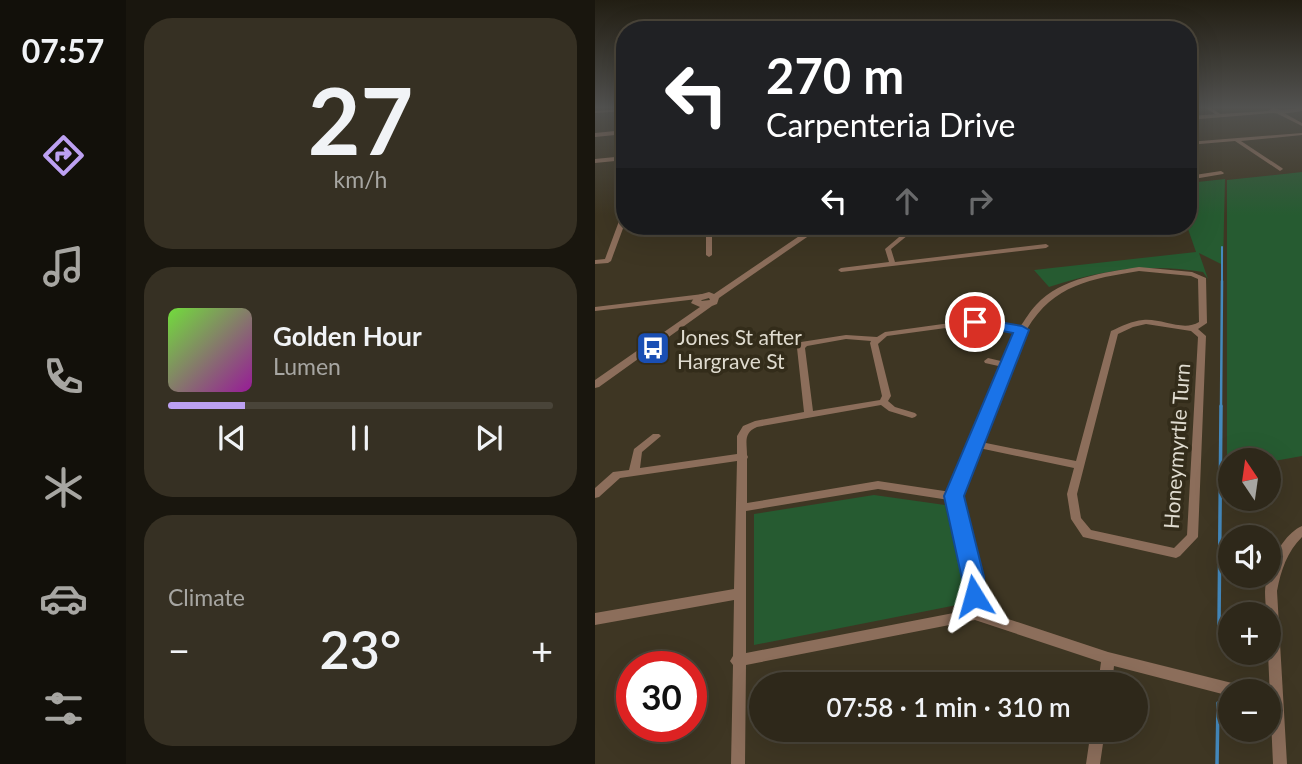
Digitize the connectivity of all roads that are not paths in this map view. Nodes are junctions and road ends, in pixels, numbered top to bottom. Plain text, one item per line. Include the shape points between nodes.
1 (1242, 144) edge
2 (616, 160) edge
3 (595, 161) edge
4 (1280, 169) dead end
5 (1221, 173) dead end
6 (1197, 177) edge
7 (618, 235) edge
8 (709, 235) edge
9 (800, 235) edge
10 (805, 235) edge
11 (905, 235) edge
12 (1045, 246) dead end
13 (709, 256) dead end
14 (595, 262) edge
15 (893, 265) junction
16 (841, 270) dead end
17 (682, 299) joint
18 (705, 300) junction
19 (982, 303) dead end
20 (595, 309) edge
21 (975, 322) junction
22 (1193, 329) junction
23 (1022, 330) junction
24 (876, 339) junction
25 (988, 361) dead end
26 (1009, 366) junction
27 (595, 379) edge
28 (595, 385) edge
29 (883, 402) junction
30 (809, 415) junction
31 (912, 415) dead end
32 (656, 436) dead end
33 (976, 444) junction
34 (743, 457) junction
35 (1078, 465) junction
36 (634, 473) junction
37 (595, 494) edge
38 (954, 496) junction
39 (742, 508) junction
40 (1302, 530) edge
41 (738, 593) junction
42 (975, 614) junction
43 (595, 619) edge
44 (1108, 658) junction
45 (737, 661) junction
46 (1106, 672) edge
47 (1272, 679) edge
48 (1218, 687) edge
49 (1096, 742) edge
50 (1277, 742) edge
51 (738, 764) edge
52 (1093, 764) edge
53 (1280, 764) edge

1 - 4 street
2 - 3 street
5 - 6 street
7 - 14 street via 608,261
8 - 13 street
9 - 18 street
10 - 18 street
11 - 15 street via 888,249
12 - 15 street
15 - 16 street
17 - 18 street
17 - 20 street
18 - 27 street
18 - 28 street
19 - 21 street
21 - 23 street
21 - 24 street
22 - 23 street via 1203,323 1202,278 1139,270 1066,286 1040,305
22 - 35 street, Honeymyrtle Turn via 1146,323 1114,333
22 - 35 street, Honeymyrtle Turn via 1202,336 1192,537 1176,553 1087,534 1076,519 1072,494
23 - 26 street
24 - 29 street via 887,396
24 - 30 street via 846,337 804,344
25 - 26 street
26 - 33 street
29 - 30 street
29 - 31 street
30 - 34 street via 746,428
32 - 36 street via 638,451
33 - 35 street
33 - 38 street
34 - 36 street
34 - 39 street
36 - 37 street via 617,475
38 - 39 street via 878,485
38 - 42 street via 973,577
39 - 41 street
40 - 47 street via 1276,564 1271,591
41 - 43 street
41 - 45 street
42 - 44 street
42 - 45 street
44 - 46 street
44 - 48 street
45 - 51 street
49 - 52 street
50 - 53 street

